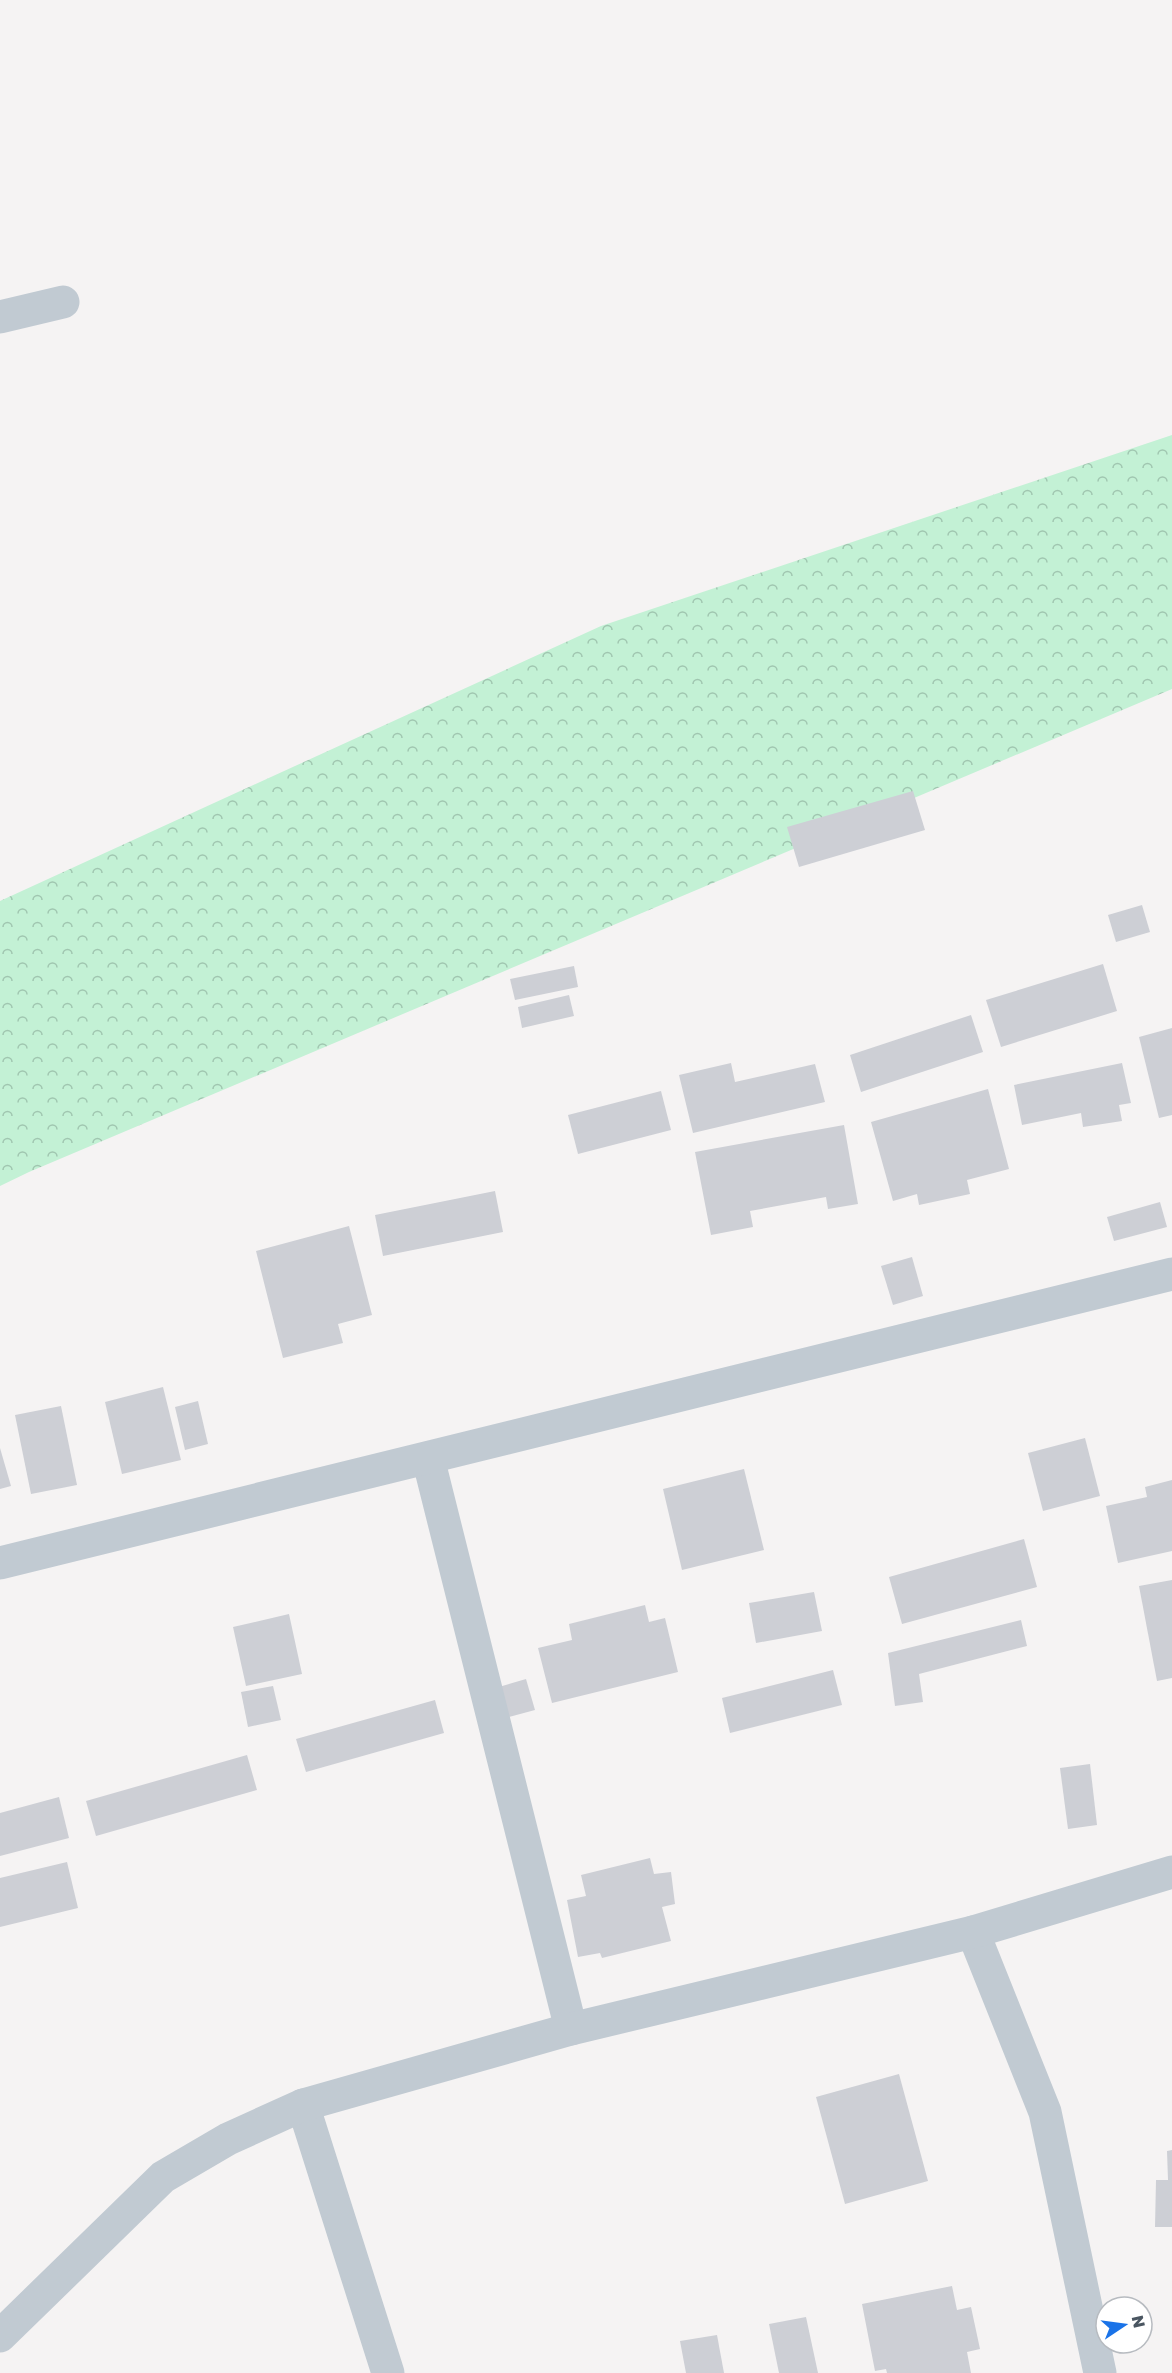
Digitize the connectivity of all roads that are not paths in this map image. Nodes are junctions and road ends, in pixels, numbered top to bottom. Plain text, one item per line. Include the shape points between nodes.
1 (63, 302) dead end
2 (0, 317) edge
3 (1172, 1274) edge
4 (428, 1458) junction
5 (0, 1563) edge
6 (1172, 1872) edge
7 (973, 1932) junction
8 (571, 2029) junction
9 (303, 2105) junction
10 (0, 2336) edge
11 (388, 2373) edge
12 (1100, 2373) edge

1 - 2 street
3 - 4 street
4 - 5 street
4 - 8 street
6 - 7 street
7 - 8 street
7 - 12 street via 1045,2112
8 - 9 street
9 - 10 street via 228,2139 163,2177
9 - 11 street

